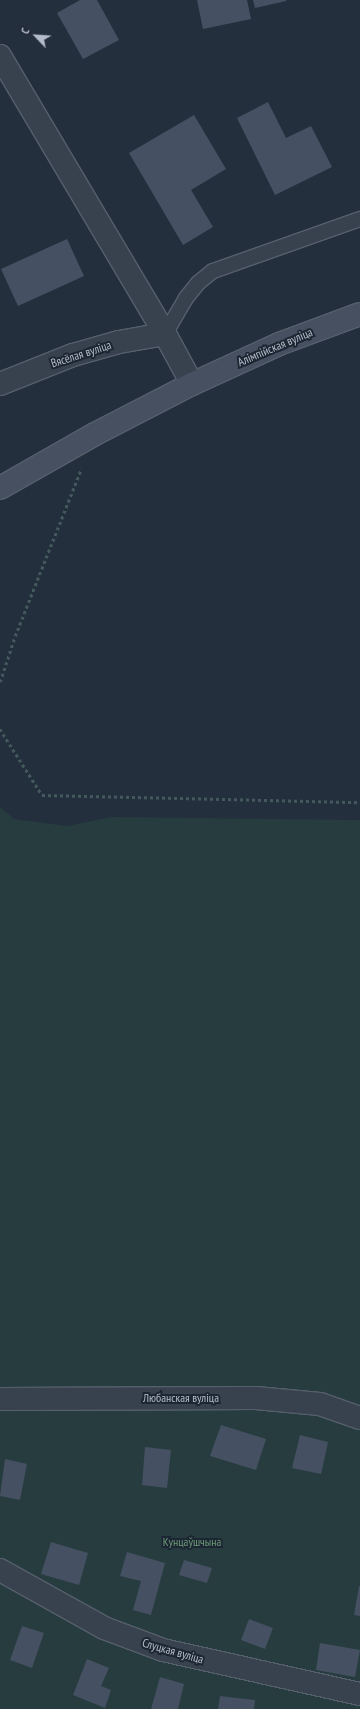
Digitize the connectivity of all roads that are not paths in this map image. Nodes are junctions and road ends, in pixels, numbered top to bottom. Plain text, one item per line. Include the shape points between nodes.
1 (0, 56) edge
2 (360, 219) edge
3 (360, 314) edge
4 (165, 334) junction
5 (0, 384) edge
6 (192, 384) junction
7 (0, 488) edge
8 (0, 1399) edge
9 (360, 1418) edge
10 (0, 1570) edge
11 (360, 1694) edge

1 - 4 street
2 - 4 lane via 213,271 198,283 186,298
3 - 6 street, Алімпійская вуліца via 279,344
4 - 5 street, Вясёлая вуліца via 119,342 73,355
4 - 6 street
6 - 7 street, Алімпійская вуліца via 95,434
8 - 9 street, Любанская вуліца via 256,1398 320,1404
10 - 11 street, Слуцкая вуліца via 104,1628 163,1650

